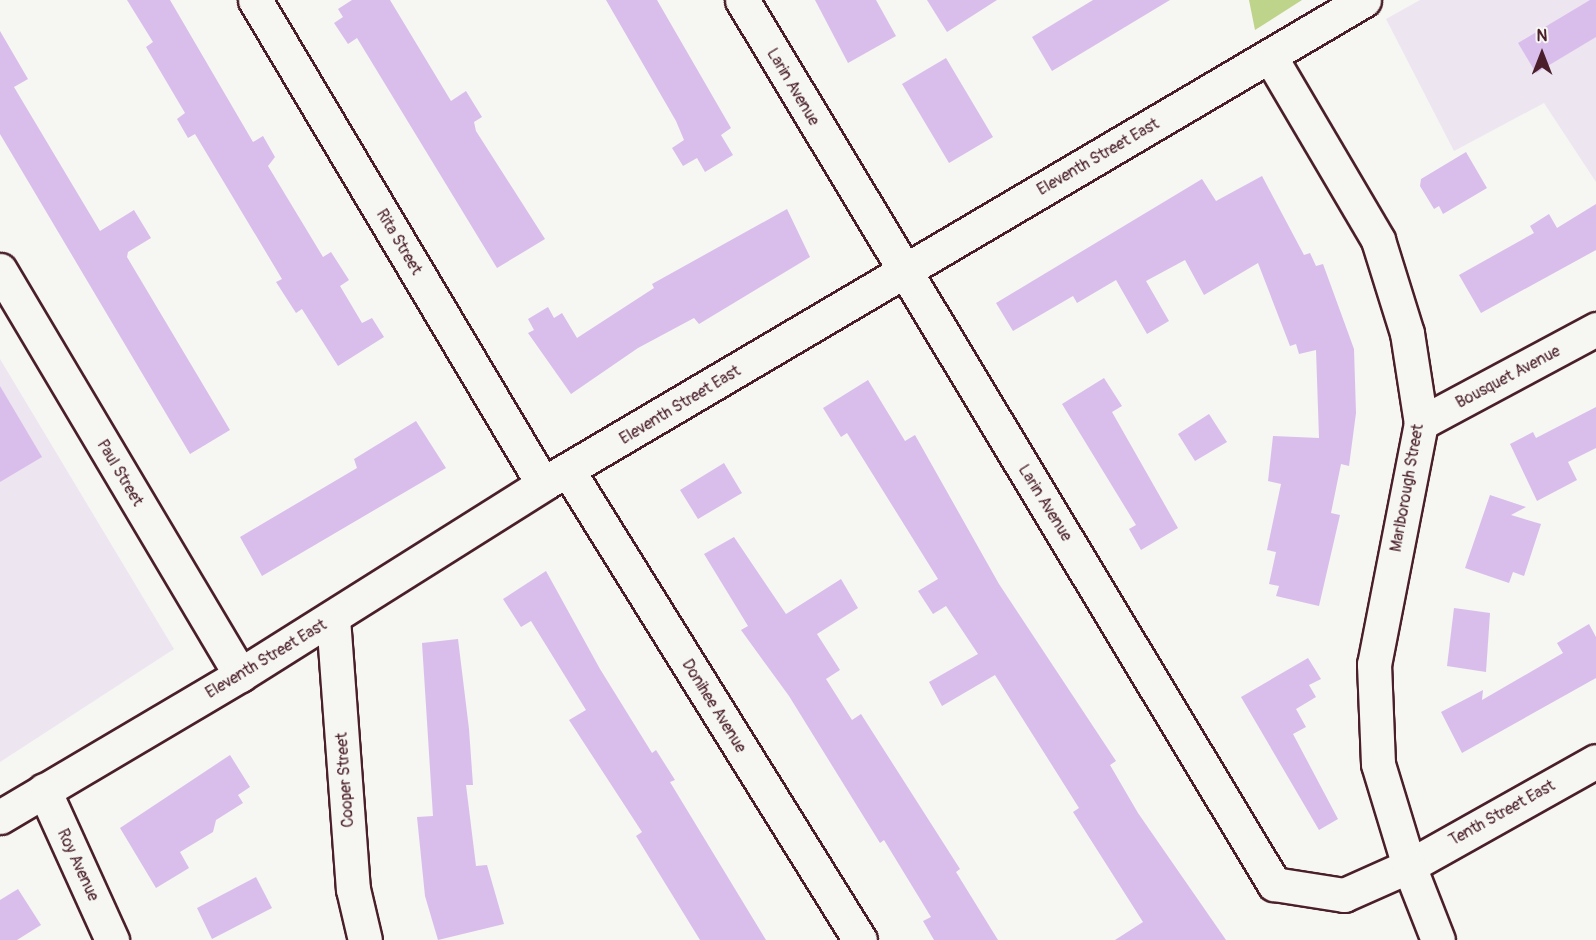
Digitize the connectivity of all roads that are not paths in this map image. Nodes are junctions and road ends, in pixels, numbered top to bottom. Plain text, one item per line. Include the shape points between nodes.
1 (255, 0) edge
2 (742, 0) edge
3 (1364, 0) edge
4 (1270, 58) junction
5 (0, 270) edge
6 (902, 270) junction
7 (1596, 329) edge
8 (1421, 423) junction
9 (556, 478) junction
10 (333, 618) junction
11 (240, 675) junction
12 (1596, 761) edge
13 (44, 790) junction
14 (0, 816) edge
15 (1409, 866) junction
16 (112, 940) edge
17 (365, 940) edge
18 (860, 940) edge
19 (1438, 940) edge

1 - 9 street, Rita Street
2 - 6 street, Larin Avenue
3 - 4 street, Eleventh Street East
4 - 6 street, Eleventh Street East
4 - 8 street, Marlborough Street via 1378,240 1407,333
5 - 11 street, Paul Street
6 - 9 street, Eleventh Street East
6 - 15 street, Larin Avenue via 1274,884 1344,895
7 - 8 street, Bousquet Avenue
8 - 15 street, Marlborough Street via 1374,664 1378,764
9 - 10 street, Eleventh Street East
9 - 18 street, Donihee Avenue
10 - 11 street, Eleventh Street East
10 - 17 street, Cooper Street via 353,890
11 - 13 street, Eleventh Street East
12 - 15 street, Tenth Street East
13 - 14 street, Eleventh Street East
13 - 16 street, Roy Avenue
15 - 19 street, Marlborough Street

